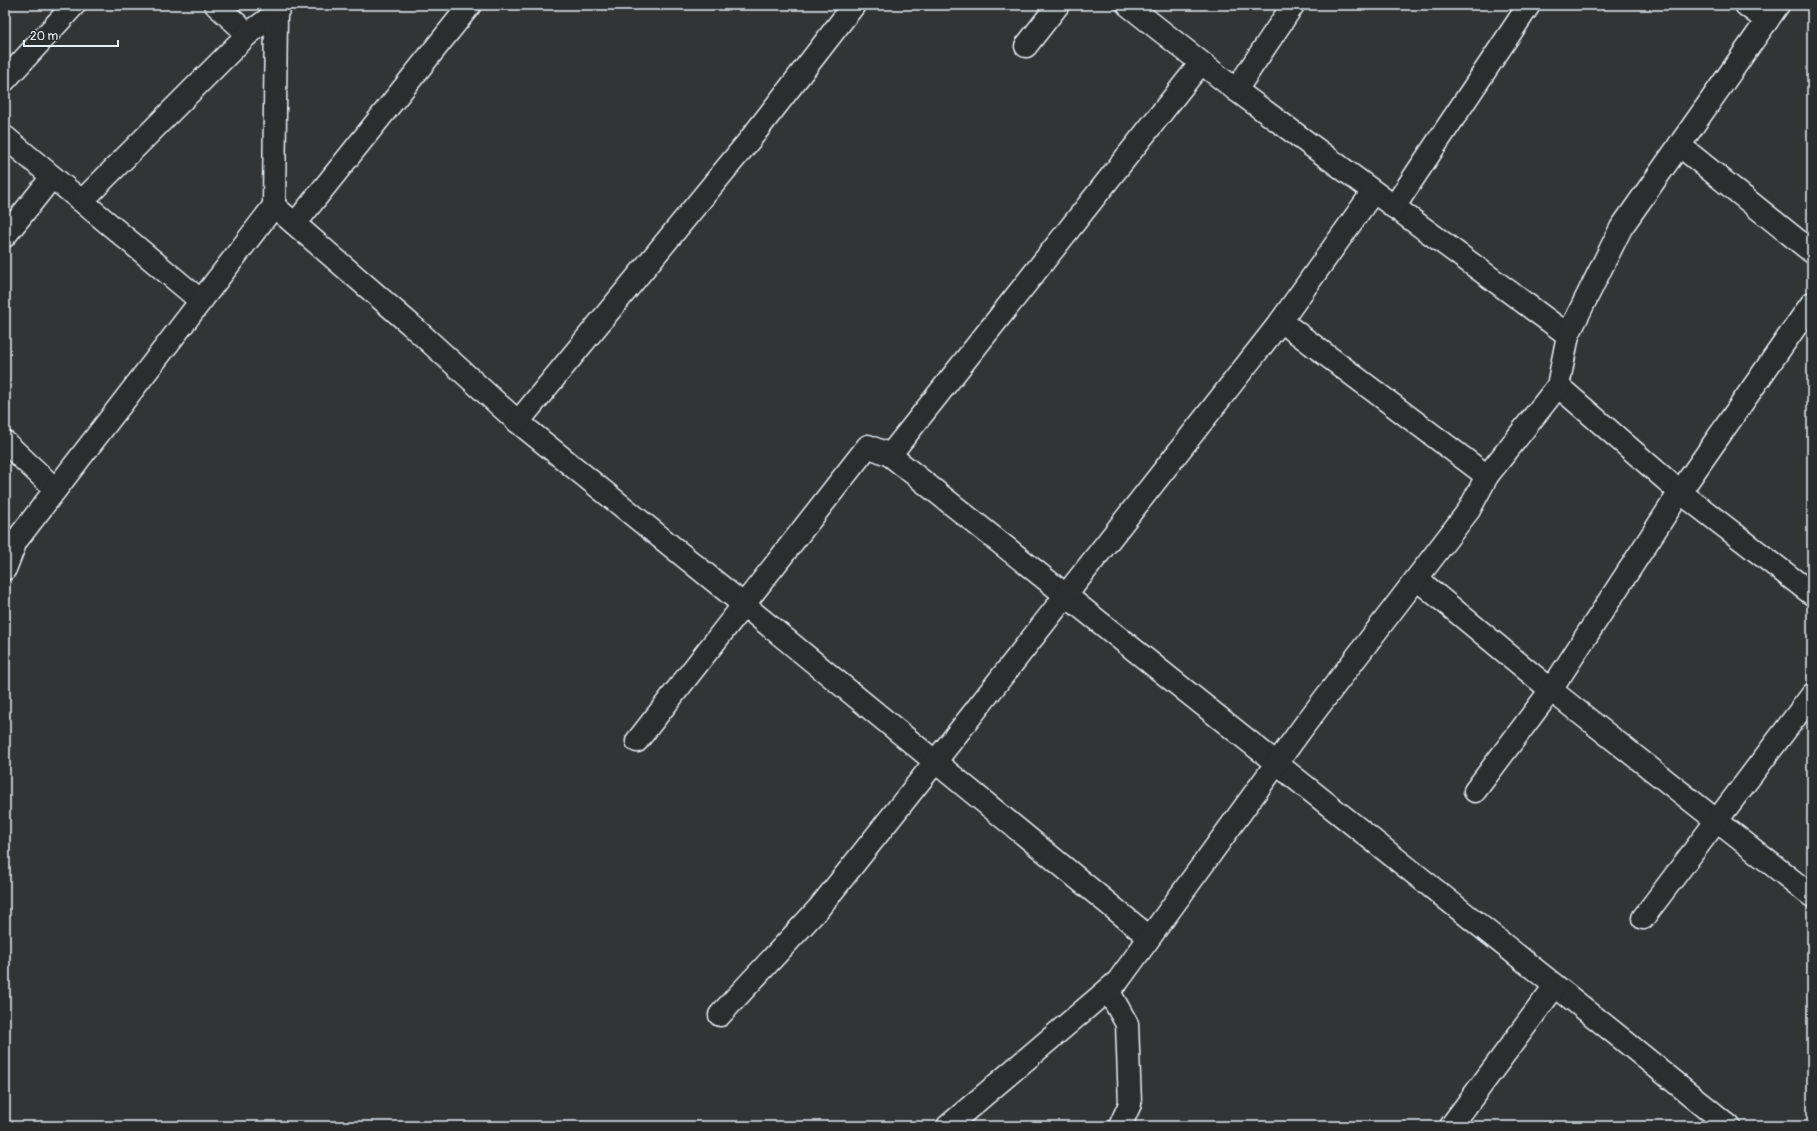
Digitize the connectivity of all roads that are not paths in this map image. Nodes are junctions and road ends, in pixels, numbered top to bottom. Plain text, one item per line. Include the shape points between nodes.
1 (74, 5) edge
2 (216, 5) edge
3 (470, 5) edge
4 (854, 5) edge
5 (1058, 5) edge
6 (1128, 5) edge
7 (1294, 5) edge
8 (1529, 5) edge
9 (1746, 5) edge
10 (278, 9) edge
11 (1772, 13) edge
12 (248, 34) junction
13 (1026, 46) dead end
14 (1201, 63) junction
15 (5, 80) edge
16 (1236, 90) junction
17 (5, 137) edge
18 (1679, 145) junction
19 (52, 177) junction
20 (1373, 192) junction
21 (82, 201) junction
22 (274, 206) junction
23 (1394, 207) junction
24 (295, 224) junction
25 (5, 236) edge
26 (1812, 252) edge
27 (201, 301) junction
28 (1812, 303) edge
29 (1281, 321) junction
30 (1568, 335) junction
31 (1558, 386) junction
32 (518, 422) junction
33 (5, 442) edge
34 (890, 455) junction
35 (1487, 476) junction
36 (55, 489) junction
37 (1680, 492) junction
38 (5, 569) edge
39 (1417, 579) junction
40 (1812, 594) edge
41 (1066, 595) junction
42 (744, 605) junction
43 (1551, 690) junction
44 (1812, 695) edge
45 (637, 741) dead end
46 (935, 762) junction
47 (1277, 764) junction
48 (1475, 791) dead end
49 (1716, 821) junction
50 (1812, 896) edge
51 (1643, 918) dead end
52 (1149, 937) junction
53 (1555, 986) junction
54 (1108, 990) junction
55 (720, 1015) dead end
56 (1717, 1122) edge
57 (948, 1126) edge
58 (1120, 1126) edge
59 (1451, 1126) edge

1 - 15 street
2 - 12 street
3 - 24 street
4 - 32 street via 748,142
5 - 13 street
6 - 14 street
7 - 16 street
8 - 23 street
9 - 11 street
10 - 12 street
10 - 22 street
11 - 18 street
12 - 21 street
14 - 16 street
14 - 34 street
16 - 20 street
17 - 19 street
18 - 26 street
18 - 30 street via 1621,228
19 - 21 street
19 - 25 street
20 - 23 street
20 - 29 street
21 - 27 street
22 - 24 street
22 - 27 street
23 - 30 street
24 - 32 street
27 - 36 street
28 - 37 street
29 - 35 street
29 - 41 street
30 - 31 street
31 - 35 street
31 - 37 street
32 - 42 street
33 - 36 street
34 - 41 street
34 - 42 street via 868,446
35 - 39 street via 1469,510
36 - 38 street via 16,541
37 - 40 street
37 - 43 street
39 - 43 street
39 - 47 street
41 - 46 street
41 - 47 street
42 - 45 street
42 - 46 street
43 - 48 street
43 - 49 street
44 - 49 street
46 - 52 street
46 - 55 street via 818,908
47 - 52 street
47 - 53 street
49 - 50 street
49 - 51 street
52 - 54 street via 1118,981
53 - 56 street
53 - 59 street
54 - 57 street
54 - 58 street via 1127,1024 1130,1104

